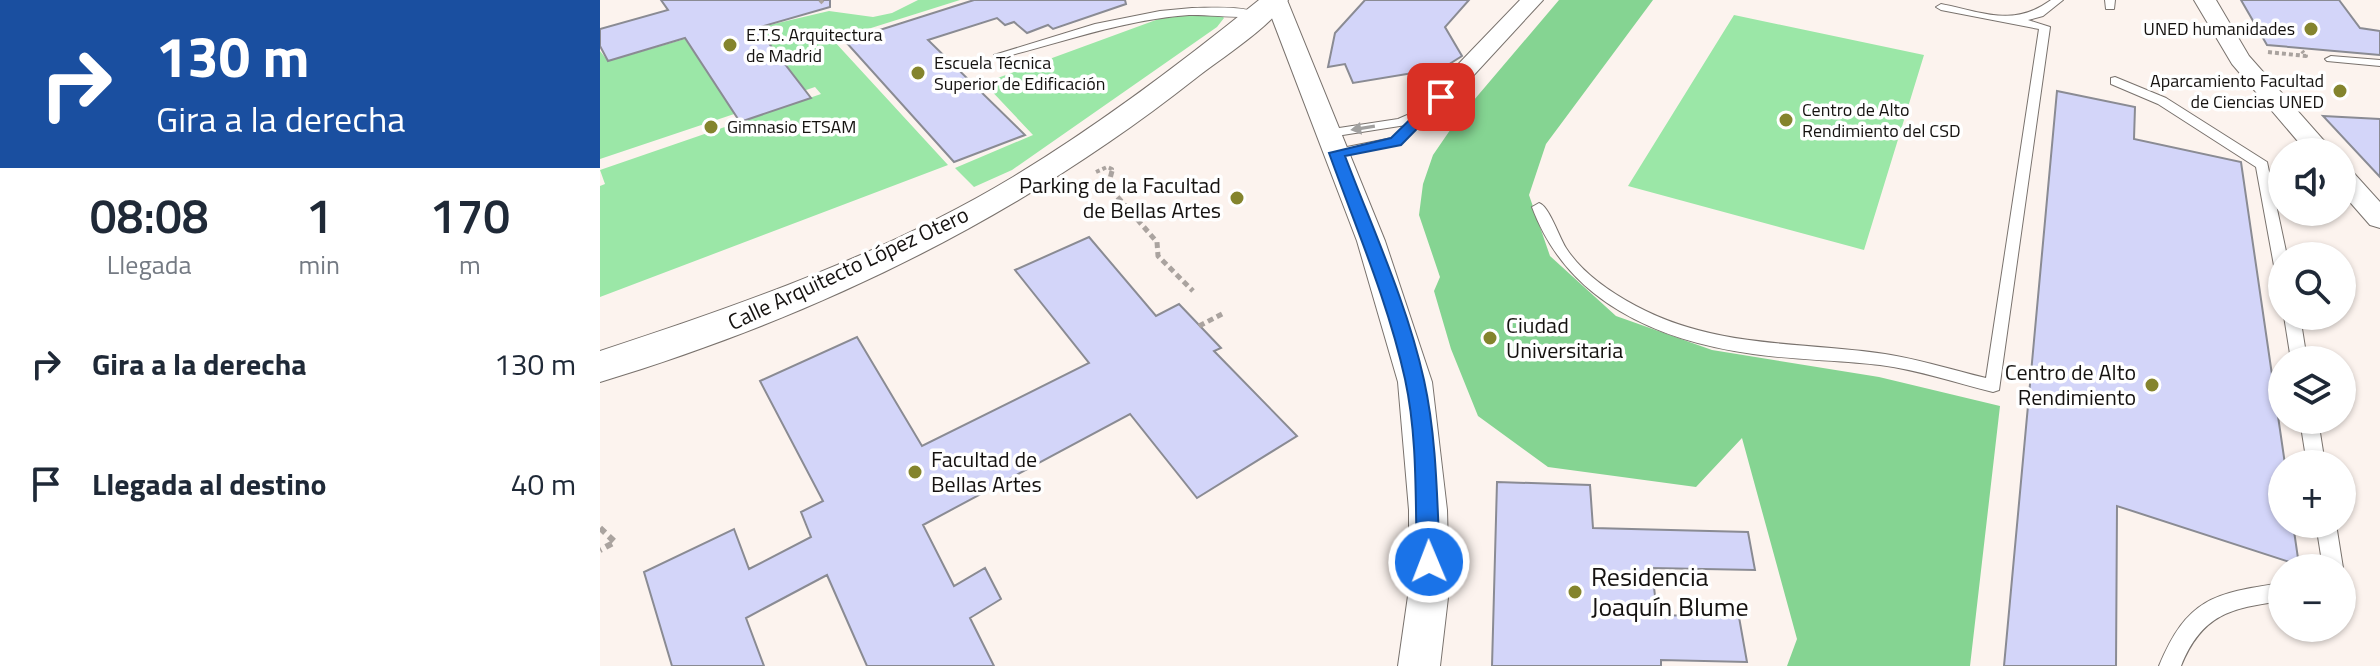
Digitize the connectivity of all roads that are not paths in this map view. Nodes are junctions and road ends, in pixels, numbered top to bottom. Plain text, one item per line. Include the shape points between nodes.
1 (1532, 0) edge
2 (2058, 0) edge
3 (2205, 0) edge
4 (1941, 7) dead end
5 (1268, 13) edge
6 (2015, 21) junction
7 (1000, 55) dead end
8 (2331, 59) dead end
9 (2380, 63) edge
10 (2115, 81) dead end
11 (1428, 110) junction
12 (2309, 138) edge
13 (1333, 143) junction
14 (2356, 192) edge
15 (1539, 207) dead end
16 (2380, 219) edge
17 (2277, 242) edge
18 (600, 367) edge
19 (2268, 594) edge
20 (1419, 666) edge
21 (2170, 666) edge

1 - 11 street
2 - 6 lane via 2039,14
3 - 12 street via 2240,59
4 - 6 lane
5 - 7 lane via 1201,4 1156,7
5 - 13 street
5 - 18 street, Calle Arquitecto López Otero via 1076,151 974,211 796,296
6 - 15 lane via 2045,27 1993,386 1887,360 1754,348 1672,328 1590,284 1560,255
8 - 9 lane
10 - 17 lane via 2162,101 2262,165
11 -> 13 lane
11 - 13 lane via 1396,141
13 - 20 street via 1387,286 1415,382 1428,510 1429,589
14 - 16 street
19 - 21 lane via 2203,614 2180,637

